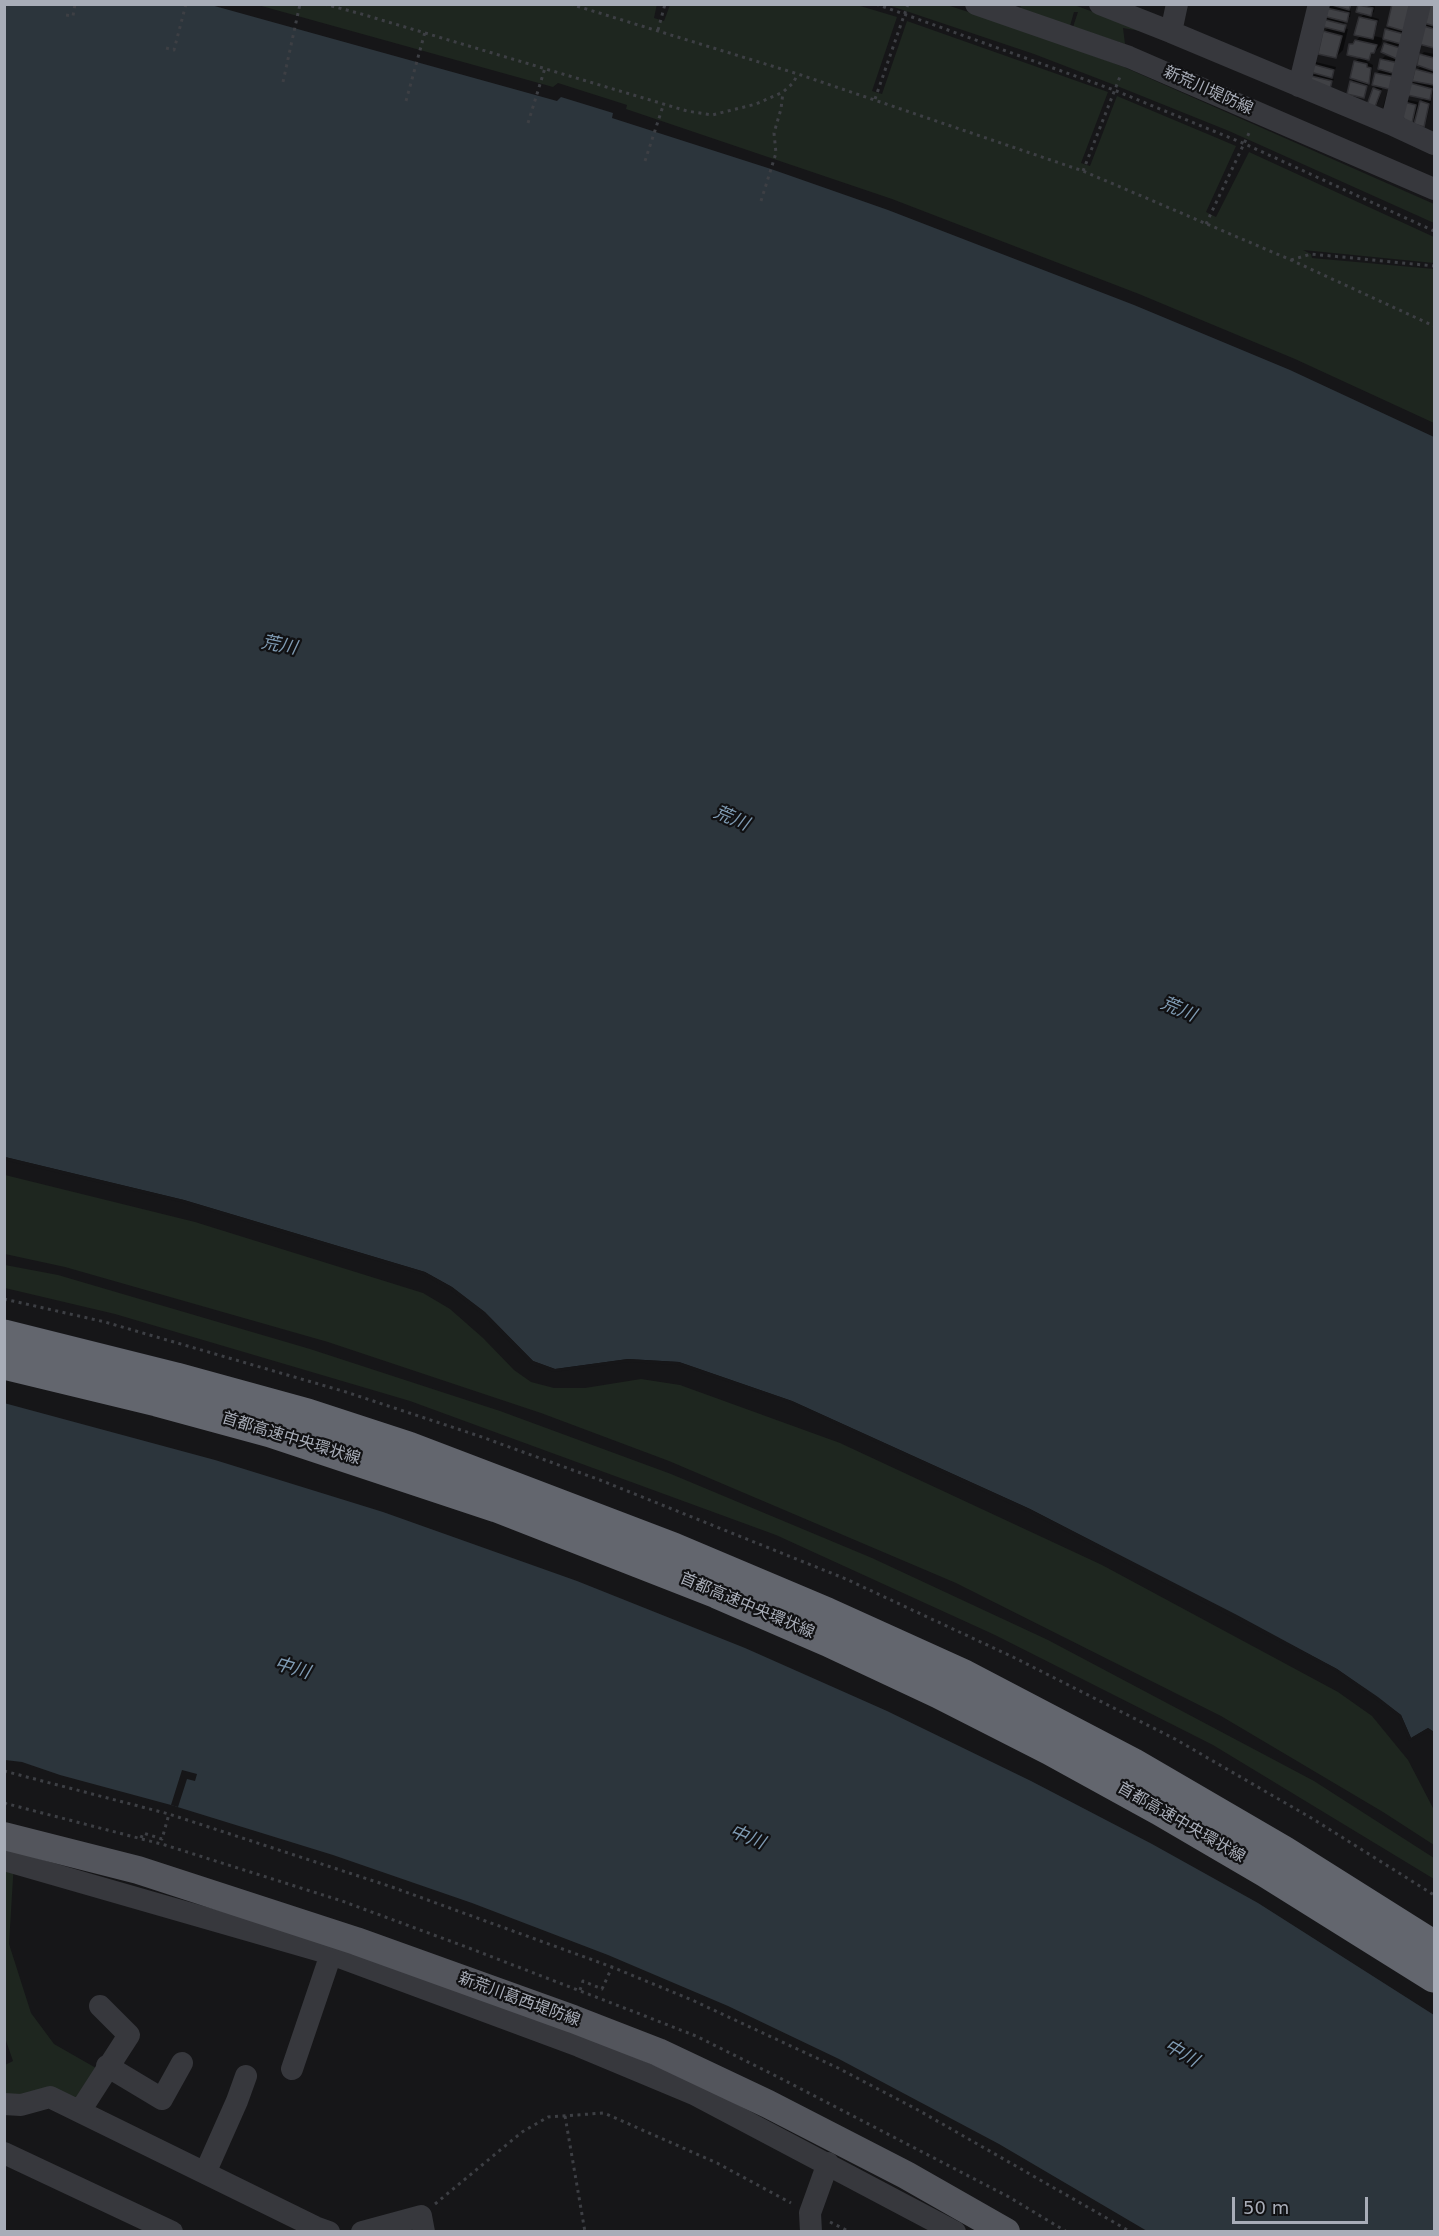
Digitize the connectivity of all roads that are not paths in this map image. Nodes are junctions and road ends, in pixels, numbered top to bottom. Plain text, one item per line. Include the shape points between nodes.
1 (976, 4) edge
2 (1100, 4) edge
3 (1177, 4) edge
4 (1319, 4) edge
5 (1420, 4) edge
6 (1171, 32) junction
7 (1299, 86) junction
8 (1391, 124) junction
9 (1434, 144) edge
10 (1434, 189) edge
11 (4, 1336) edge
12 (4, 1364) edge
13 (4, 1836) edge
14 (4, 1860) edge
15 (1434, 1947) edge
16 (331, 1954) junction
17 (1434, 1976) edge
18 (100, 2006) dead end
19 (182, 2062) dead end
20 (656, 2064) junction
21 (107, 2066) junction
22 (292, 2069) dead end
23 (246, 2076) dead end
24 (4, 2104) edge
25 (80, 2111) junction
26 (4, 2153) edge
27 (828, 2163) junction
28 (205, 2173) junction
29 (811, 2222) edge
30 (422, 2224) edge
31 (172, 2232) edge
32 (329, 2232) edge
33 (362, 2232) edge
34 (955, 2232) edge
35 (1006, 2232) edge

1 - 10 street, 新荒川堤防線 via 1129,57
2 - 6 street
3 - 6 street
4 - 7 street
5 - 8 street
6 - 7 street
7 - 8 street
8 - 9 street
11 - 15 highway, 首都高速中央環状線 via 198,1384 408,1448 673,1549 827,1614 964,1676 1132,1764
12 - 17 highway, 首都高速中央環状線 via 271,1431 497,1506 717,1592 918,1683 1051,1749 1266,1871
13 - 20 main road, 新荒川葛西堤防線 via 138,1870 346,1938 573,2019
14 - 16 street
16 - 20 street via 558,2038
16 - 22 street
18 - 21 street via 129,2035
19 - 21 street via 162,2099
20 - 27 street via 694,2094
20 - 35 main road, 新荒川葛西堤防線 via 768,2104
21 - 25 street
23 - 28 street
24 - 25 street via 21,2105 50,2097
25 - 28 street
26 - 31 street
27 - 29 street
27 - 34 street
28 - 32 street
30 - 33 street

